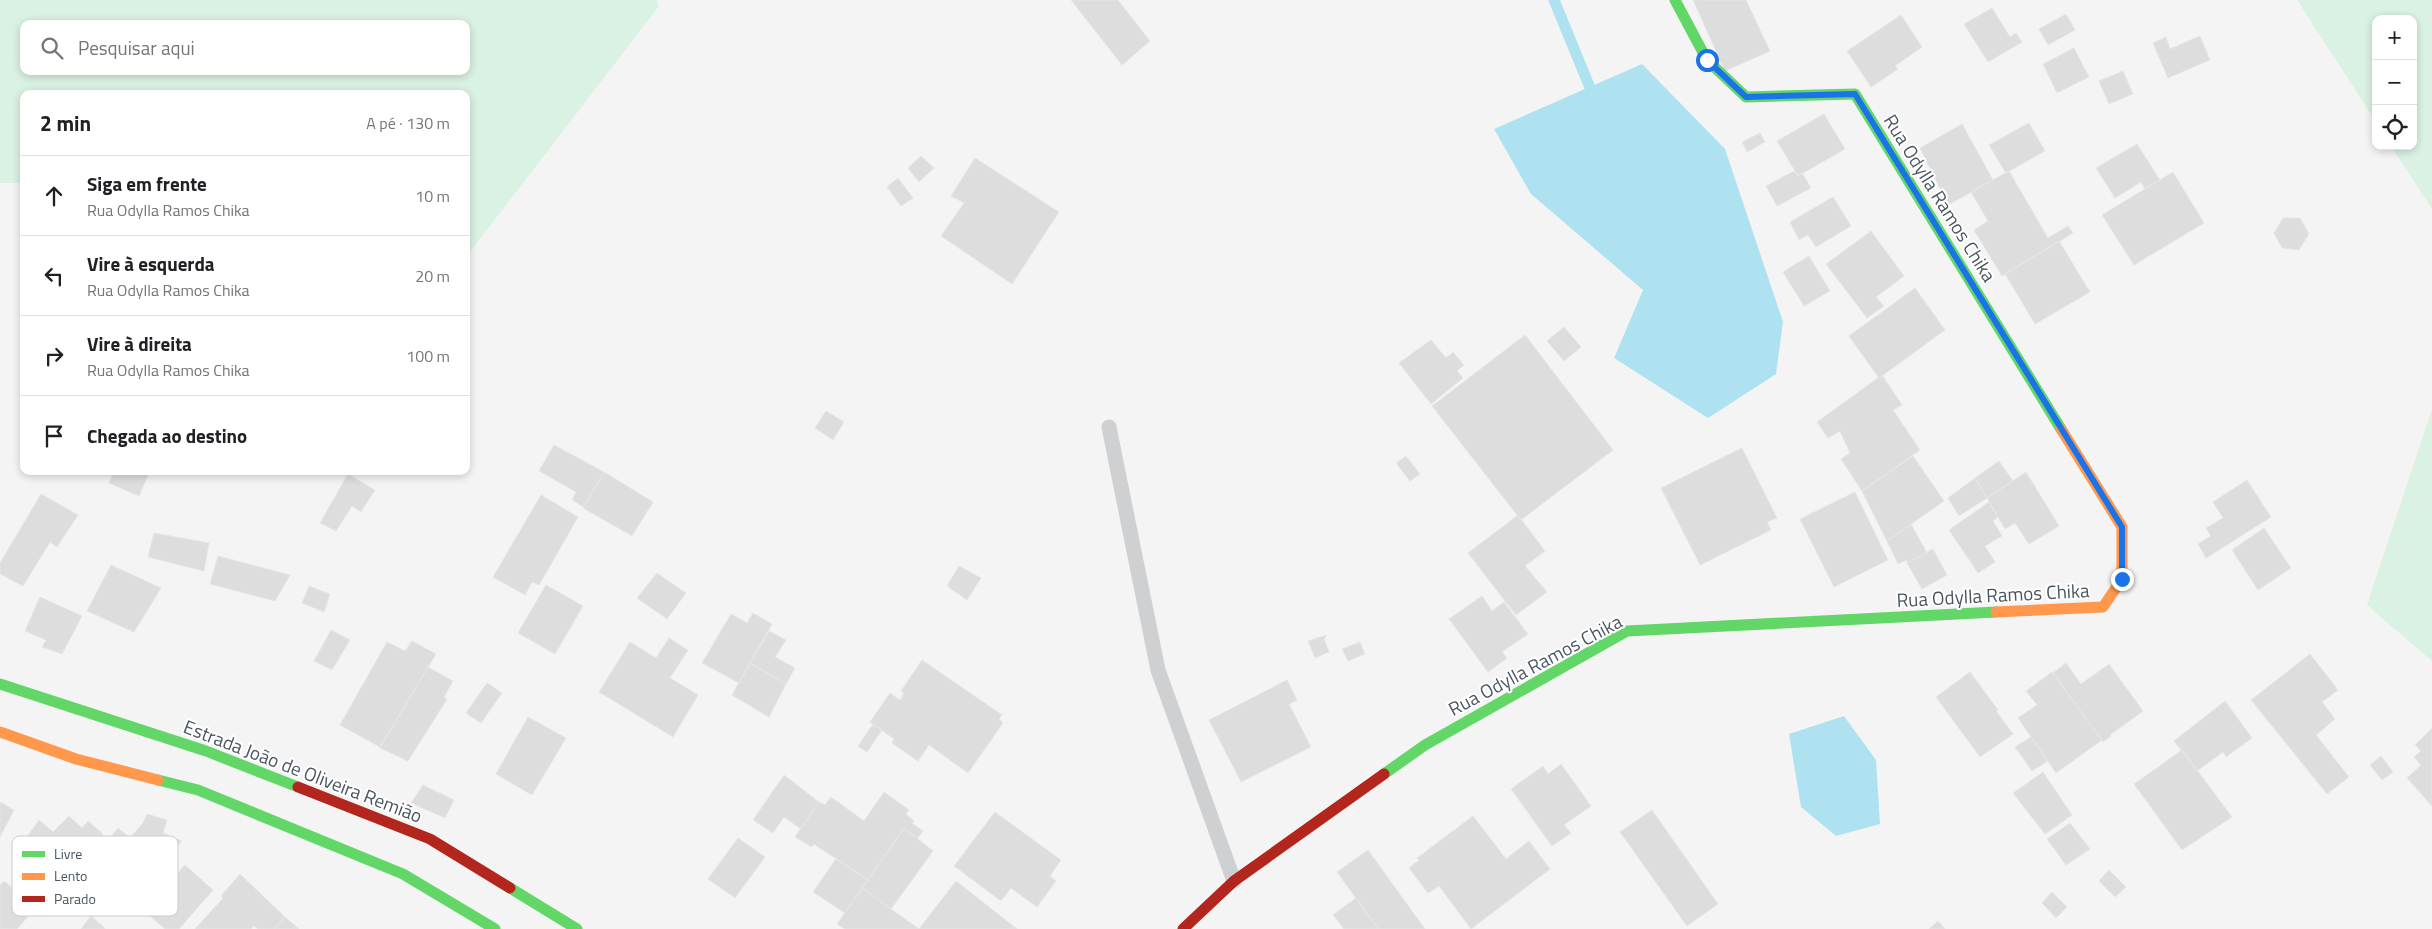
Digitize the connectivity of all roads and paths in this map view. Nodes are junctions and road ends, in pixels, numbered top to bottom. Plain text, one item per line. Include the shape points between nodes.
1 (1675, 0) edge
2 (1109, 427) dead end
3 (0, 684) edge
4 (0, 732) edge
5 (1234, 881) junction
6 (495, 929) edge
7 (577, 929) edge
8 (1183, 929) edge

1 - 5 street, Rua Odylla Ramos Chika via 1707,60 1746,97 1855,94 2122,527 2122,579 2103,607 1628,631 1425,745
2 - 5 lane via 1158,670
3 - 7 street, Estrada João de Oliveira Remião via 206,751 430,839
4 - 6 street via 76,759 198,790 403,874
5 - 8 street, Rua Odylla Ramos Chika

